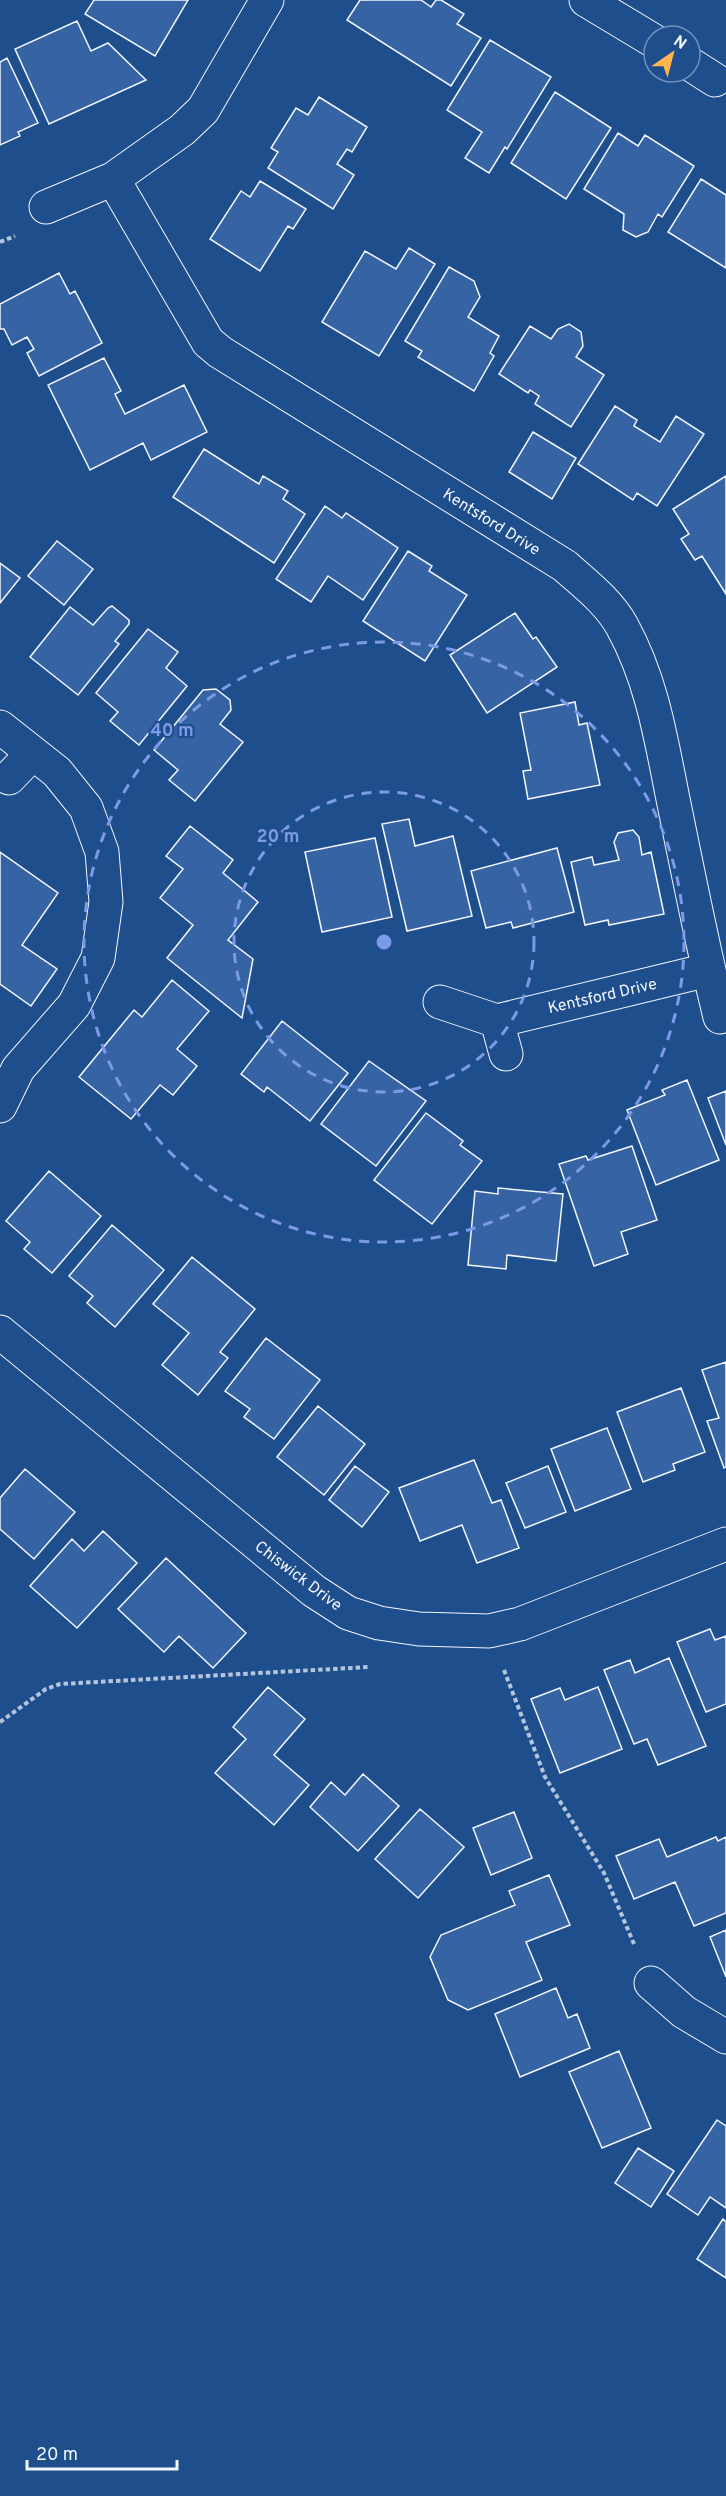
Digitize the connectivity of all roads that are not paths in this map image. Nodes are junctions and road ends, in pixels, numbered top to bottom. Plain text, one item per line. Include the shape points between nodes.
1 (267, 0) edge
2 (586, 0) edge
3 (633, 12) edge
4 (642, 24) edge
5 (113, 178) junction
6 (46, 207) dead end
7 (0, 727) edge
8 (33, 753) junction
9 (9, 778) dead end
10 (708, 970) junction
11 (440, 1002) dead end
12 (720, 1017) dead end
13 (497, 1021) junction
14 (506, 1054) dead end
15 (0, 1106) edge
16 (0, 1332) edge
17 (726, 1544) edge
18 (651, 1983) road end
19 (726, 2037) edge

1 - 5 street via 203,110 182,130
2 - 3 street
3 - 4 street
5 - 6 street
5 - 10 street, Kentsford Drive via 208,342 565,566 621,623 654,703
7 - 8 street
8 - 9 street
8 - 15 street via 57,772 86,808 102,852 106,902 98,958 74,1005 18,1070
10 - 12 street, Kentsford Drive
10 - 13 street, Kentsford Drive
11 - 13 street
13 - 14 street
16 - 17 street, Chiswick Drive via 314,1591 348,1613 379,1623 419,1629 489,1630 520,1624
18 - 19 street via 684,2012

